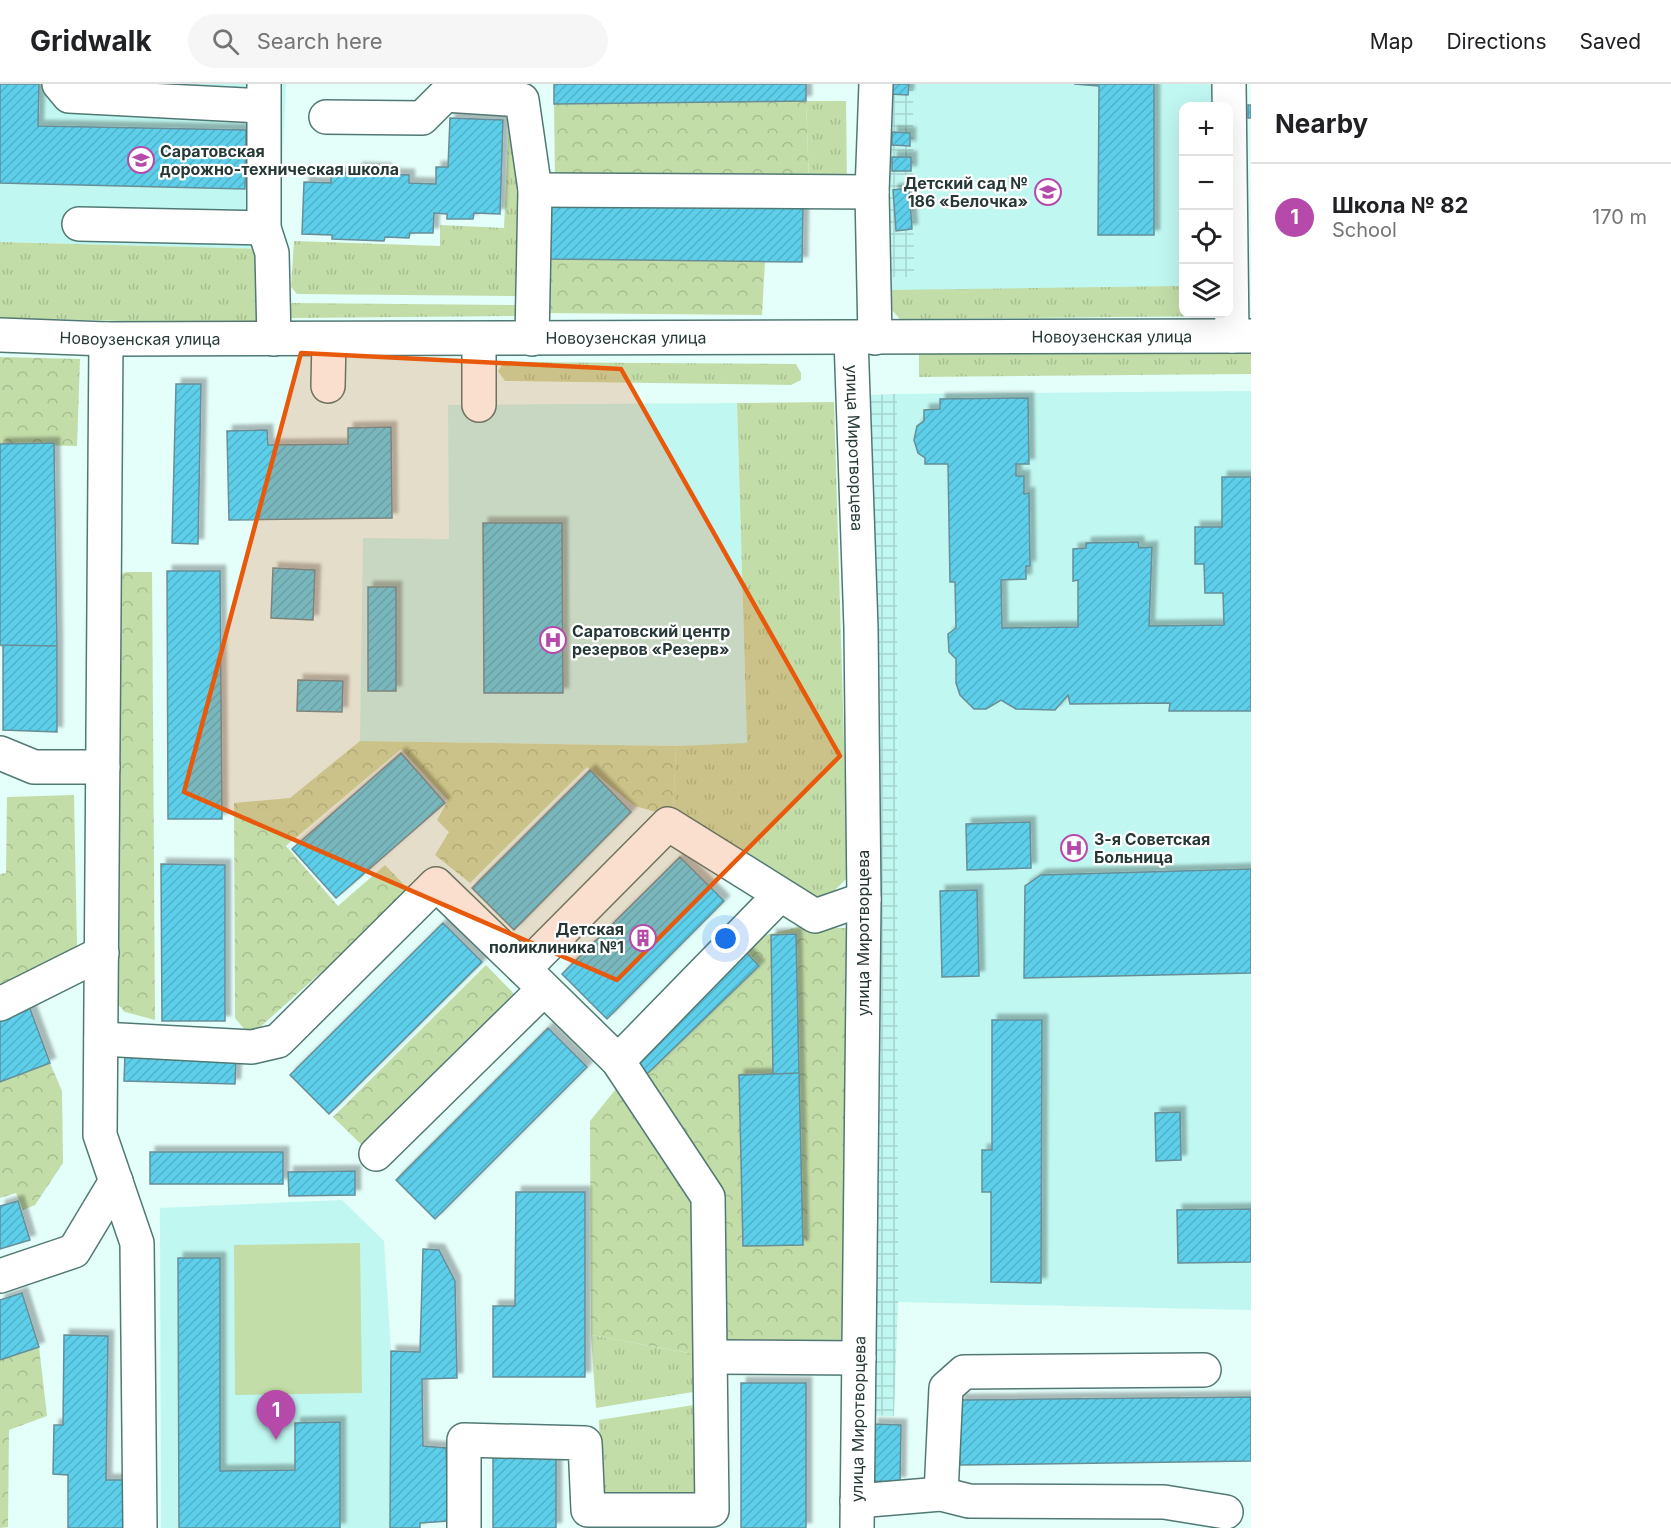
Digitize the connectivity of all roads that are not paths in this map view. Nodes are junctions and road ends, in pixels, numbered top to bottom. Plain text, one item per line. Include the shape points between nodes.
1 (59, 84) edge
2 (876, 84) edge
3 (1229, 84) edge
4 (442, 89) edge
5 (525, 92) edge
6 (264, 95) edge
7 (326, 117) dead end
8 (535, 189) junction
9 (872, 192) junction
10 (78, 224) dead end
11 (264, 228) junction
12 (0, 335) edge
13 (1242, 336) edge
14 (863, 338) junction
15 (106, 339) junction
16 (274, 339) junction
17 (329, 339) junction
18 (532, 339) junction
19 (479, 340) junction
20 (328, 386) dead end
21 (479, 405) dead end
22 (0, 753) edge
23 (103, 767) junction
24 (779, 896) junction
25 (864, 898) junction
26 (102, 953) junction
27 (534, 979) junction
28 (0, 1004) edge
29 (101, 1039) junction
30 (618, 1061) junction
31 (376, 1154) dead end
32 (116, 1181) junction
33 (0, 1276) edge
34 (712, 1357) junction
35 (859, 1358) junction
36 (1204, 1370) dead end
37 (941, 1494) junction
38 (1226, 1512) dead end
39 (857, 1514) edge
40 (140, 1528) edge
41 (464, 1528) edge

1 - 6 street via 69,96
2 - 9 street, улица Миротворцева
3 - 13 street
4 - 5 street
4 - 7 street via 422,118
5 - 8 street
6 - 11 street
8 - 9 street
8 - 18 street
9 - 14 street, улица Миротворцева
10 - 11 street
11 - 16 street via 272,253
12 - 15 street, Новоузенская улица
13 - 14 street, Новоузенская улица
14 - 18 street, Новоузенская улица
14 - 25 street, улица Миротворцева
15 - 16 street, Новоузенская улица
15 - 23 street
16 - 17 street, Новоузенская улица
17 - 19 street, Новоузенская улица
17 - 20 street
18 - 19 street, Новоузенская улица
19 - 21 street
22 - 23 street via 34,767
23 - 26 street
24 - 25 street via 815,916
24 - 27 street via 668,824
24 - 30 street
25 - 35 street, улица Миротворцева
26 - 28 street
26 - 29 street
27 - 29 street via 436,884 278,1041 252,1047
27 - 30 street
27 - 31 street
29 - 32 street via 100,1135
30 - 34 street via 708,1197
32 - 33 street via 74,1251
32 - 40 street via 137,1243
34 - 35 street
34 - 41 street via 711,1510 588,1510 585,1443 464,1440
35 - 39 street, улица Миротворцева
36 - 37 street via 964,1372 946,1388
37 - 38 street via 969,1501 1164,1502
37 - 39 street

